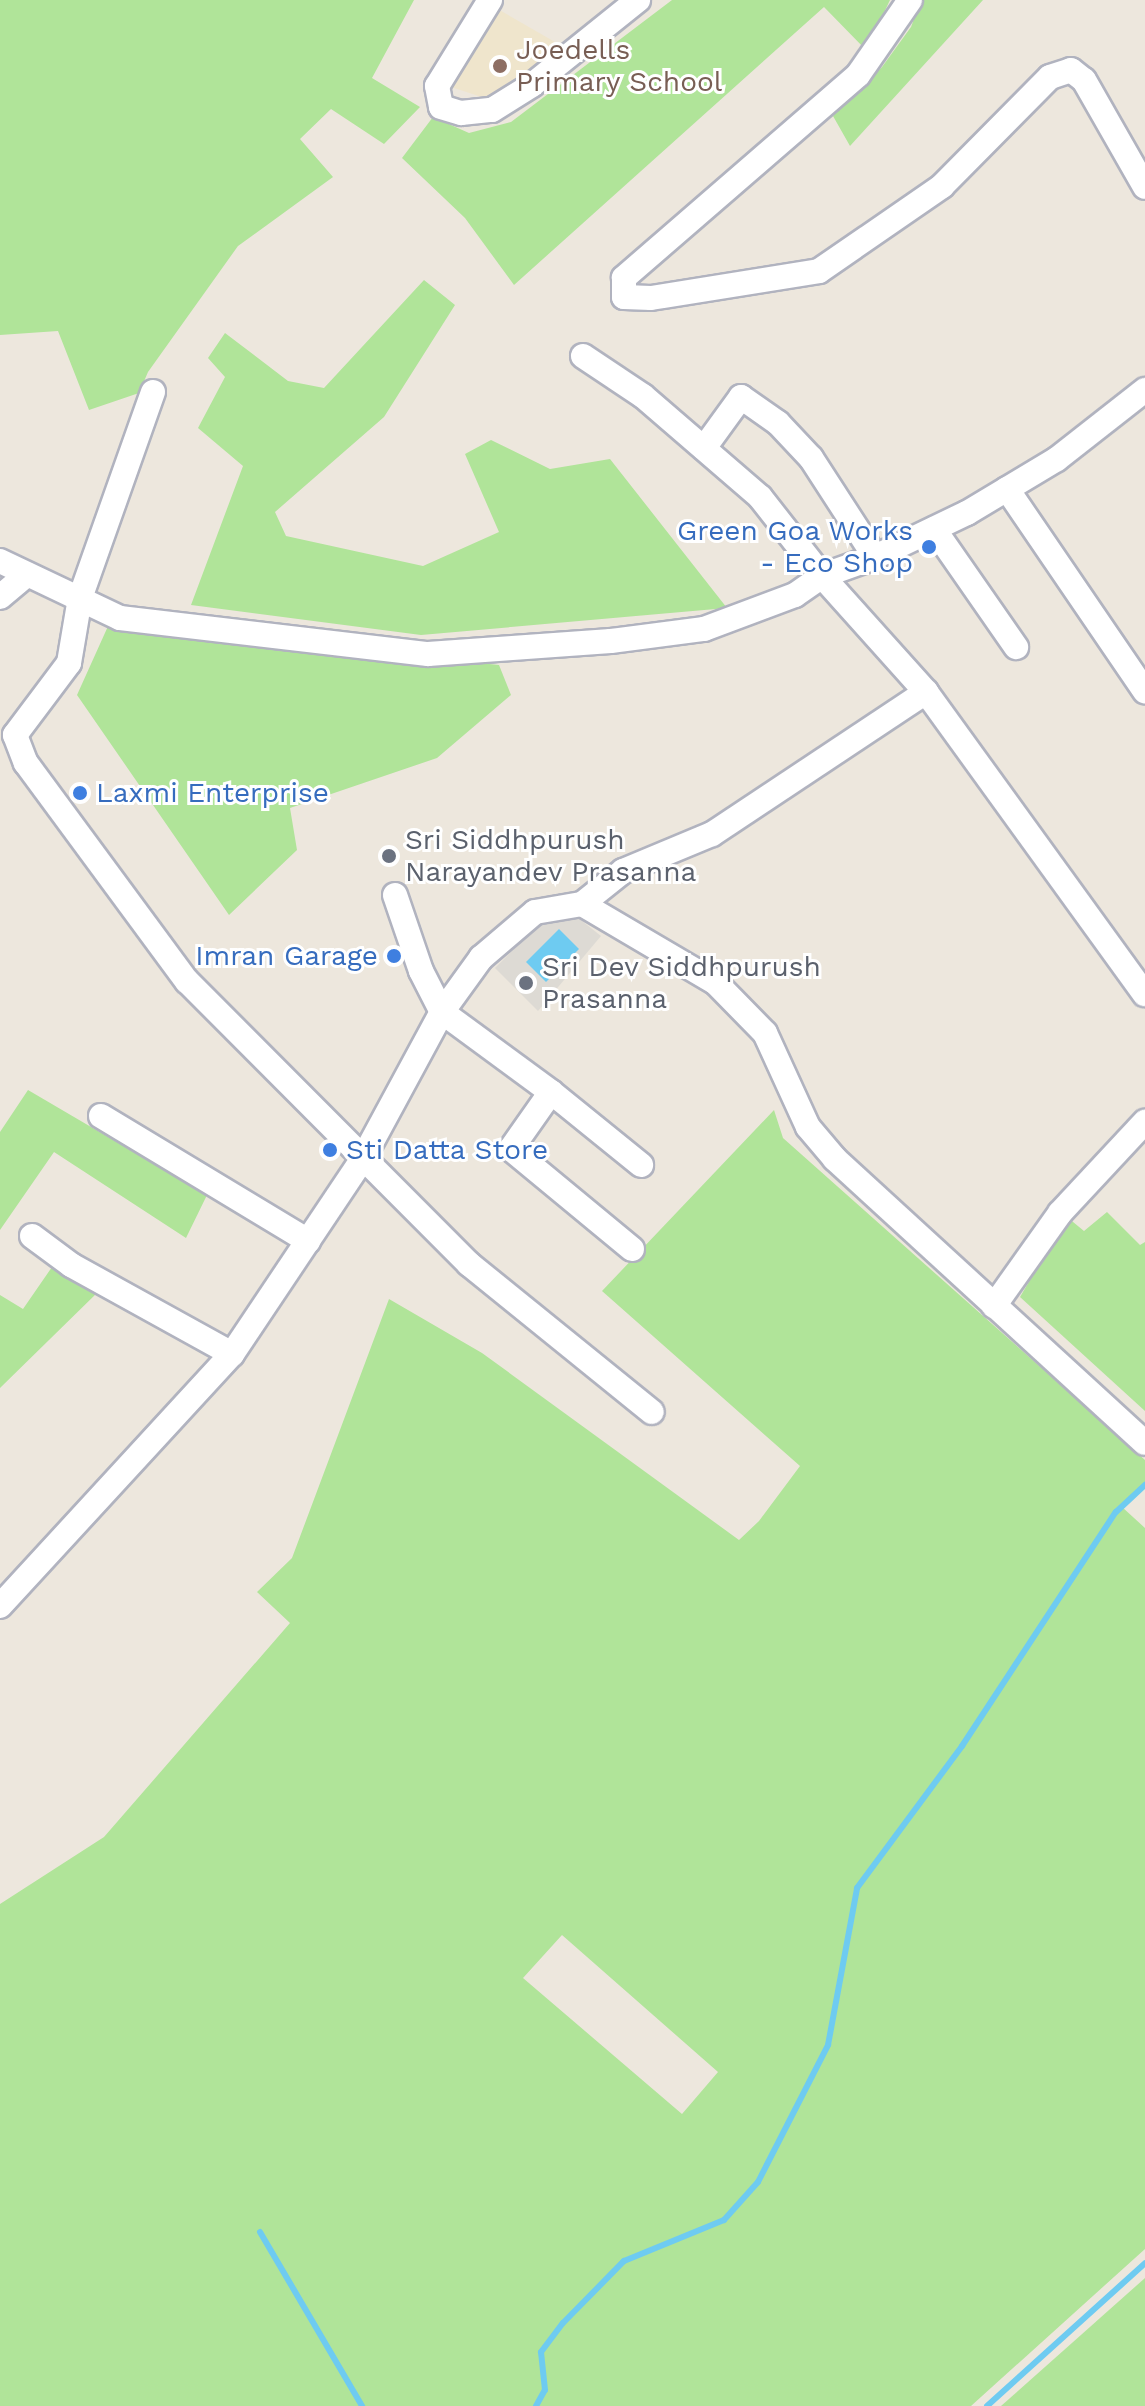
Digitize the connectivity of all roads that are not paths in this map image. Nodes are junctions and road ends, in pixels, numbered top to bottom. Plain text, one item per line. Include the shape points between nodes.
1 (490, 0) edge
2 (638, 0) edge
3 (910, 0) edge
4 (1145, 187) edge
5 (583, 356) dead end
6 (1145, 390) edge
7 (153, 392) dead end
8 (704, 448) junction
9 (1007, 489) junction
10 (934, 529) junction
11 (875, 557) junction
12 (0, 561) edge
13 (27, 574) junction
14 (822, 576) junction
15 (0, 597) edge
16 (80, 598) junction
17 (1016, 647) dead end
18 (1145, 691) edge
19 (926, 692) junction
20 (395, 895) dead end
21 (582, 904) junction
22 (1145, 994) edge
23 (442, 1012) junction
24 (551, 1092) junction
25 (101, 1116) dead end
26 (1145, 1122) edge
27 (363, 1158) junction
28 (641, 1165) dead end
29 (32, 1236) dead end
30 (308, 1241) junction
31 (632, 1249) dead end
32 (994, 1306) junction
33 (232, 1354) junction
34 (652, 1412) dead end
35 (1145, 1443) edge
36 (0, 1606) edge

1 - 2 street via 437,86 441,107 461,113 492,110 532,85
3 - 4 street via 858,75 624,278 624,297 651,298 819,271 942,186 1050,77 1071,70 1084,80
5 - 8 street via 643,396
6 - 9 street via 1057,459
7 - 16 street
8 - 11 street via 741,397 778,423 811,458
8 - 14 street via 760,497
9 - 10 street
9 - 18 street
10 - 11 street
10 - 17 street
11 - 14 street
12 - 13 street
13 - 15 street
13 - 16 street
14 - 16 street via 795,595 704,629 428,654 120,618
14 - 19 street
16 - 27 street via 69,663 15,735 26,763 187,981
19 - 21 street via 712,834 623,871
19 - 22 street
20 - 23 street via 421,971
21 - 23 street via 535,912 481,958
21 - 32 street via 716,983 765,1033 808,1127 835,1159
23 - 24 street
23 - 27 street
24 - 28 street
24 - 31 street via 511,1149
25 - 30 street
26 - 32 street via 1060,1213
27 - 30 street
27 - 34 street via 469,1264
29 - 33 street via 71,1265
30 - 33 street
32 - 35 street
33 - 36 street

